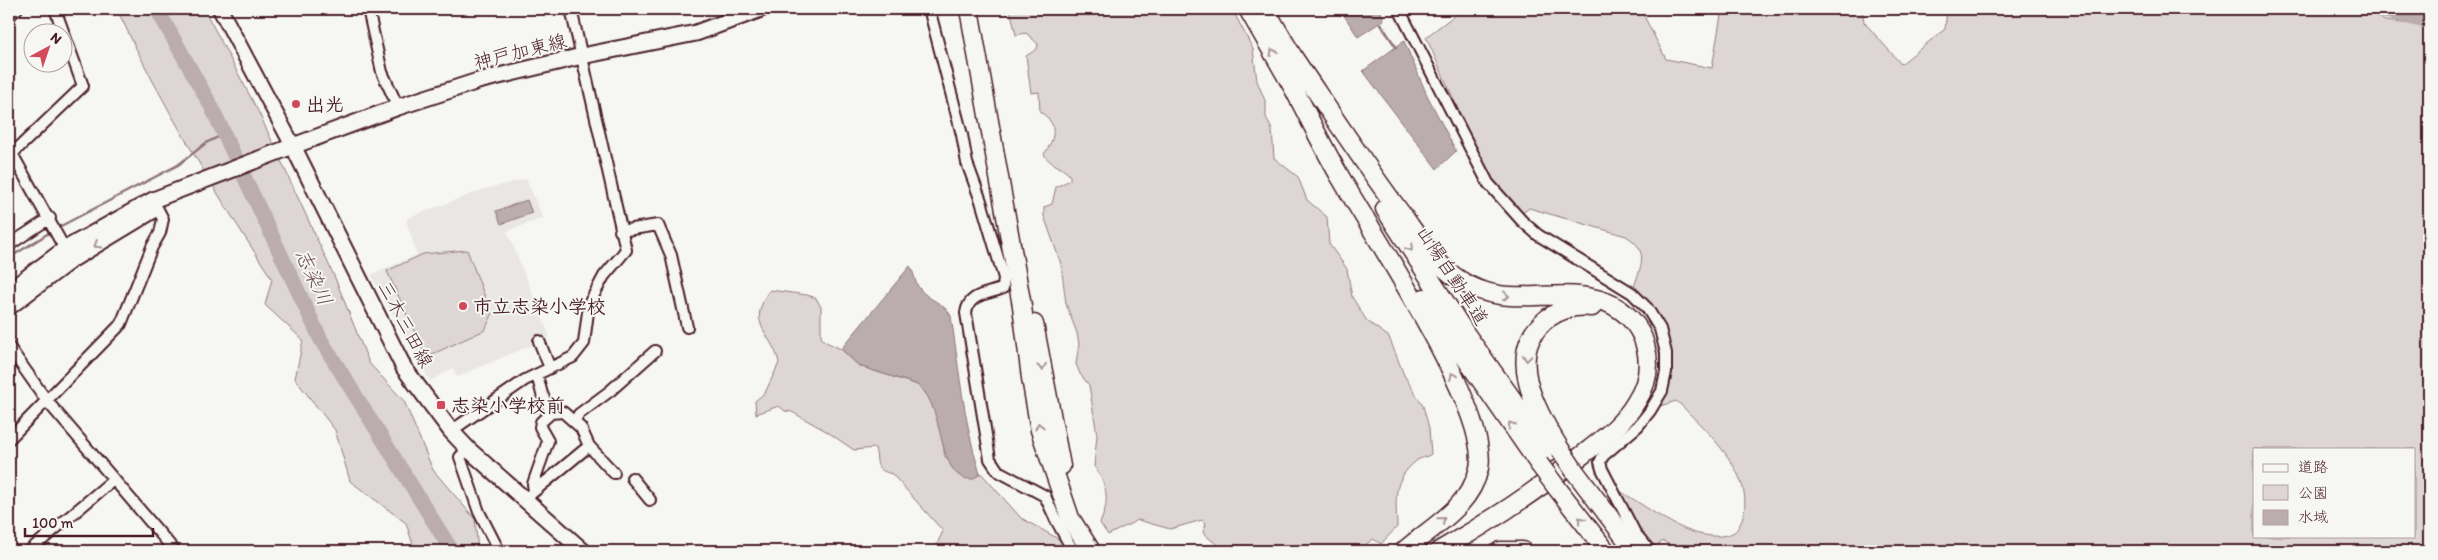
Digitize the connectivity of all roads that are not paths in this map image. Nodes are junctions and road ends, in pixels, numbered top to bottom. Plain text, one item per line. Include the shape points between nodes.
1 (17, 9) edge
2 (55, 9) edge
3 (220, 9) edge
4 (368, 9) edge
5 (571, 9) edge
6 (761, 9) edge
7 (969, 9) edge
8 (978, 9) edge
9 (1248, 9) edge
10 (1266, 9) edge
11 (1399, 9) edge
12 (9, 16) edge
13 (931, 16) dead end
14 (582, 56) junction
15 (1293, 57) junction
16 (1289, 80) junction
17 (398, 107) junction
18 (293, 146) junction
19 (11, 150) edge
20 (155, 204) junction
21 (51, 220) junction
22 (620, 231) junction
23 (9, 245) edge
24 (68, 255) junction
25 (9, 291) edge
26 (9, 307) edge
27 (687, 327) dead end
28 (539, 341) dead end
29 (9, 347) edge
30 (655, 350) dead end
31 (550, 368) junction
32 (536, 375) junction
33 (47, 401) junction
34 (551, 413) junction
35 (575, 421) junction
36 (452, 431) junction
37 (9, 439) edge
38 (589, 446) junction
39 (468, 449) junction
40 (1550, 456) junction
41 (614, 472) dead end
42 (632, 478) dead end
43 (113, 480) junction
44 (1567, 480) junction
45 (530, 494) junction
46 (650, 500) dead end
47 (576, 549) edge
48 (29, 551) edge
49 (175, 551) edge
50 (499, 551) edge
51 (1073, 551) edge
52 (1091, 551) edge
53 (1101, 551) edge
54 (1404, 551) edge
55 (1424, 551) edge
56 (1439, 551) edge
57 (1500, 551) edge
58 (1522, 551) edge
59 (1606, 551) edge
60 (1625, 551) edge
61 (1635, 551) edge
62 (1650, 551) edge

1 - 12 street
2 - 19 street via 83,86
3 - 18 street
4 - 17 street via 382,72
5 - 14 street
6 - 14 main road, 神戸加東線 via 696,33
52 -> 7 highway via 1070,518 1040,430 1022,306
8 -> 53 highway via 1062,470 1079,516
16 -> 9 highway, 山陽自動車道
10 - 15 highway, 山陽自動車道
11 - 62 street via 1496,192 1538,235 1630,291 1647,308 1660,329 1666,353 1662,391 1642,422 1600,462 1635,533
13 - 51 street via 967,163 1004,278 1003,288 975,297 969,302 966,313 990,459 998,471 1045,496
14 - 17 main road, 神戸加東線 via 478,81
14 - 22 street
15 -> 40 highway, 山陽自動車道 via 1423,270
15 -> 56 highway via 1383,189 1430,253 1447,270 1469,285 1495,295 1580,297 1606,302 1632,321 1645,343 1648,367 1644,389 1619,424 1543,484
40 -> 16 highway, 山陽自動車道 via 1472,370 1398,259
54 -> 16 highway via 1455,509 1471,488 1480,461 1478,436 1439,348
17 - 18 main road, 神戸加東線
18 - 20 main road
18 - 36 main road, 三木三田線 via 404,368
19 - 21 street
20 - 24 main road
20 - 33 street via 163,219 160,233 122,324
21 - 23 street
21 - 24 street
22 - 27 street via 658,225 672,255
22 - 31 street via 626,250 604,276 589,304 584,343 574,356
24 - 25 main road
24 - 26 main road
28 - 31 street
29 - 33 street
30 - 35 street via 579,414
31 - 32 street
32 - 34 street
32 - 36 street
33 - 37 street
33 - 43 street
34 - 35 street via 563,412
34 - 45 street via 541,422 540,427 548,440
35 - 38 street
36 - 39 main road, 三木三田線
38 - 41 street
38 - 45 street
39 - 45 main road, 三木三田線
39 - 50 street via 460,457 479,512
40 - 44 highway, 山陽自動車道, bridge
40 - 44 highway, bridge
55 -> 40 highway via 1544,474 1600,430 1627,402 1639,372 1636,342 1620,320 1595,308 1571,308 1551,316 1538,328 1527,353 1526,374 1530,392 1541,417
42 - 46 street
43 - 48 street
43 - 49 street
59 -> 44 highway, 山陽自動車道
44 - 60 highway, 山陽自動車道
44 - 61 highway
45 - 47 main road, 三木三田線
57 - 58 highway

